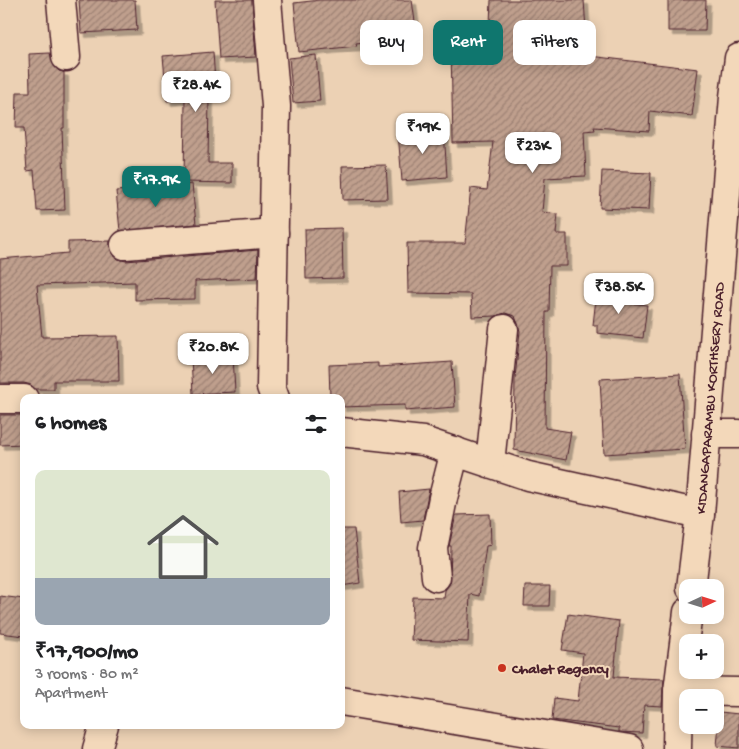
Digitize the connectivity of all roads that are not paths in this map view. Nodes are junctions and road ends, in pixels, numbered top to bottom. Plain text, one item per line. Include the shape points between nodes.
1 (61, 0) edge
2 (266, 0) edge
3 (66, 57) dead end
4 (739, 58) edge
5 (274, 234) junction
6 (125, 245) dead end
7 (504, 330) dead end
8 (274, 394) edge
9 (0, 398) edge
10 (20, 398) edge
11 (345, 432) edge
12 (706, 434) junction
13 (739, 434) edge
14 (455, 451) junction
15 (490, 463) junction
16 (700, 514) junction
17 (436, 577) dead end
18 (691, 579) edge
19 (686, 624) edge
20 (678, 691) junction
21 (739, 692) edge
22 (345, 702) edge
23 (103, 729) edge
24 (97, 749) edge
25 (629, 749) edge
26 (676, 749) edge

1 - 3 street
2 - 5 street via 276,106
4 - 12 street, KIDANGAPARAMBU KORTHSERY ROAD
5 - 6 street
5 - 8 street via 271,387
7 - 15 street
9 - 10 street
11 - 14 street via 423,441
12 - 13 street
12 - 16 street, KIDANGAPARAMBU KORTHSERY ROAD
14 - 15 street
14 - 17 street via 433,548
15 - 16 street via 528,476
16 - 18 street, KIDANGAPARAMBU KORTHSERY ROAD
19 - 20 street
20 - 21 street
20 - 26 street
22 - 25 street
23 - 24 street

